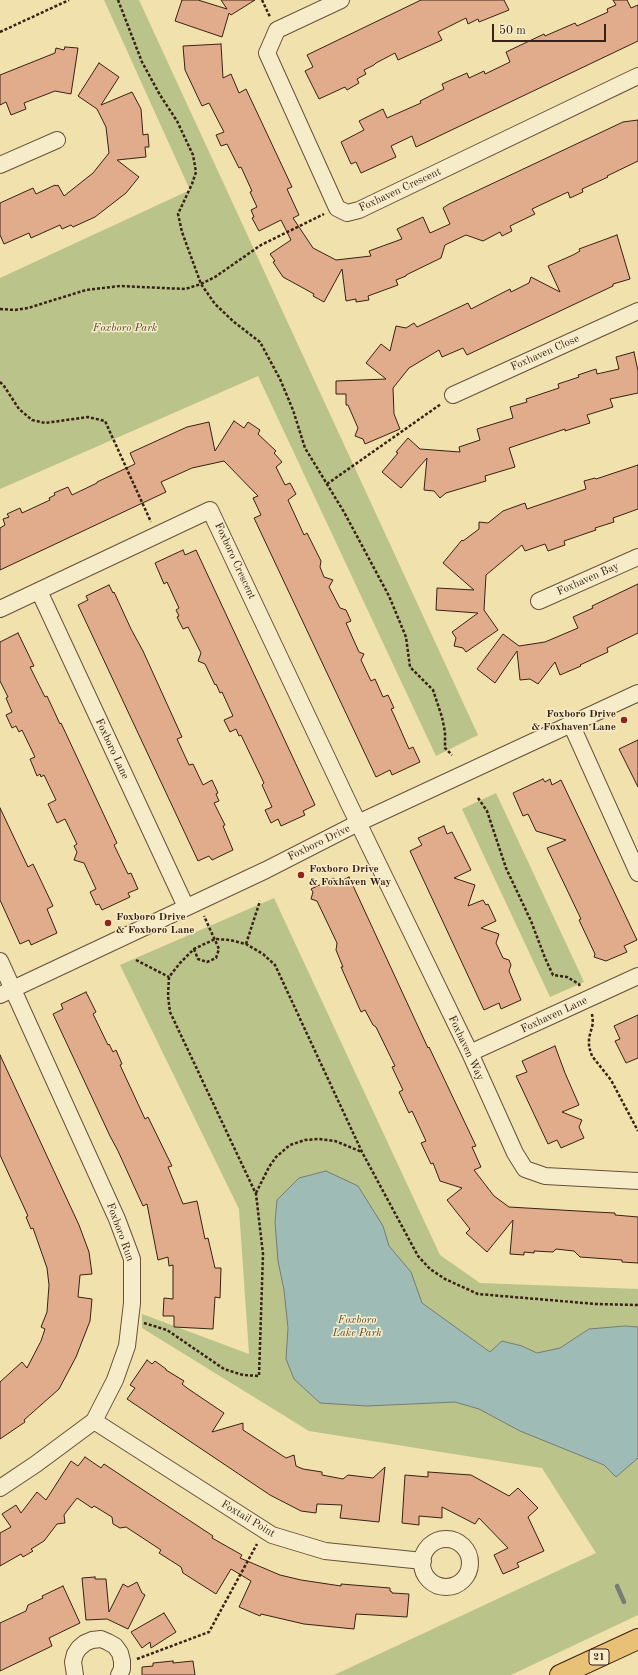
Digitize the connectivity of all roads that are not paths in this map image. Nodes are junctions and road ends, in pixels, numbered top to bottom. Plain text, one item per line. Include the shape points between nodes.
1 (341, 0) edge
2 (638, 76) edge
3 (57, 140) dead end
4 (0, 164) edge
5 (638, 311) edge
6 (453, 395) road end
7 (638, 557) edge
8 (39, 591) junction
9 (539, 601) dead end
10 (0, 609) edge
11 (638, 692) edge
12 (570, 724) junction
13 (358, 823) junction
14 (638, 873) edge
15 (186, 907) junction
16 (0, 961) edge
17 (638, 976) edge
18 (7, 992) edge
19 (470, 1053) junction
20 (638, 1182) edge
21 (94, 1421) junction
22 (0, 1488) edge
23 (423, 1560) dead end
24 (638, 1639) edge
25 (120, 1670) edge
26 (75, 1675) edge
27 (560, 1675) edge

1 - 2 street, Foxhaven Crescent via 277,30 266,53 337,208 346,213 359,210
3 - 4 street
5 - 6 street, Foxhaven Close
7 - 9 street, Foxhaven Bay
8 - 10 street, Foxboro Crescent
8 - 13 street, Foxboro Crescent via 210,510
8 - 15 street, Foxboro Lane
11 - 12 street, Foxboro Drive
12 - 13 street, Foxboro Drive
12 - 14 street
13 - 15 street, Foxboro Drive
13 - 19 street, Foxhaven Way
15 - 18 street, Foxboro Drive
16 - 18 street, Foxboro Run
17 - 19 street, Foxhaven Lane
18 - 21 street, Foxboro Run via 117,1220 132,1259 132,1303 127,1346 115,1380
19 - 20 street, Foxhaven Way via 515,1153 526,1169 546,1176
21 - 22 street, Foxboro Run
21 - 23 street, Foxtail Point via 272,1535 325,1551
24 - 27 main road, 21
25 - 26 street via 120,1653 115,1646 101,1639 85,1642 74,1654

